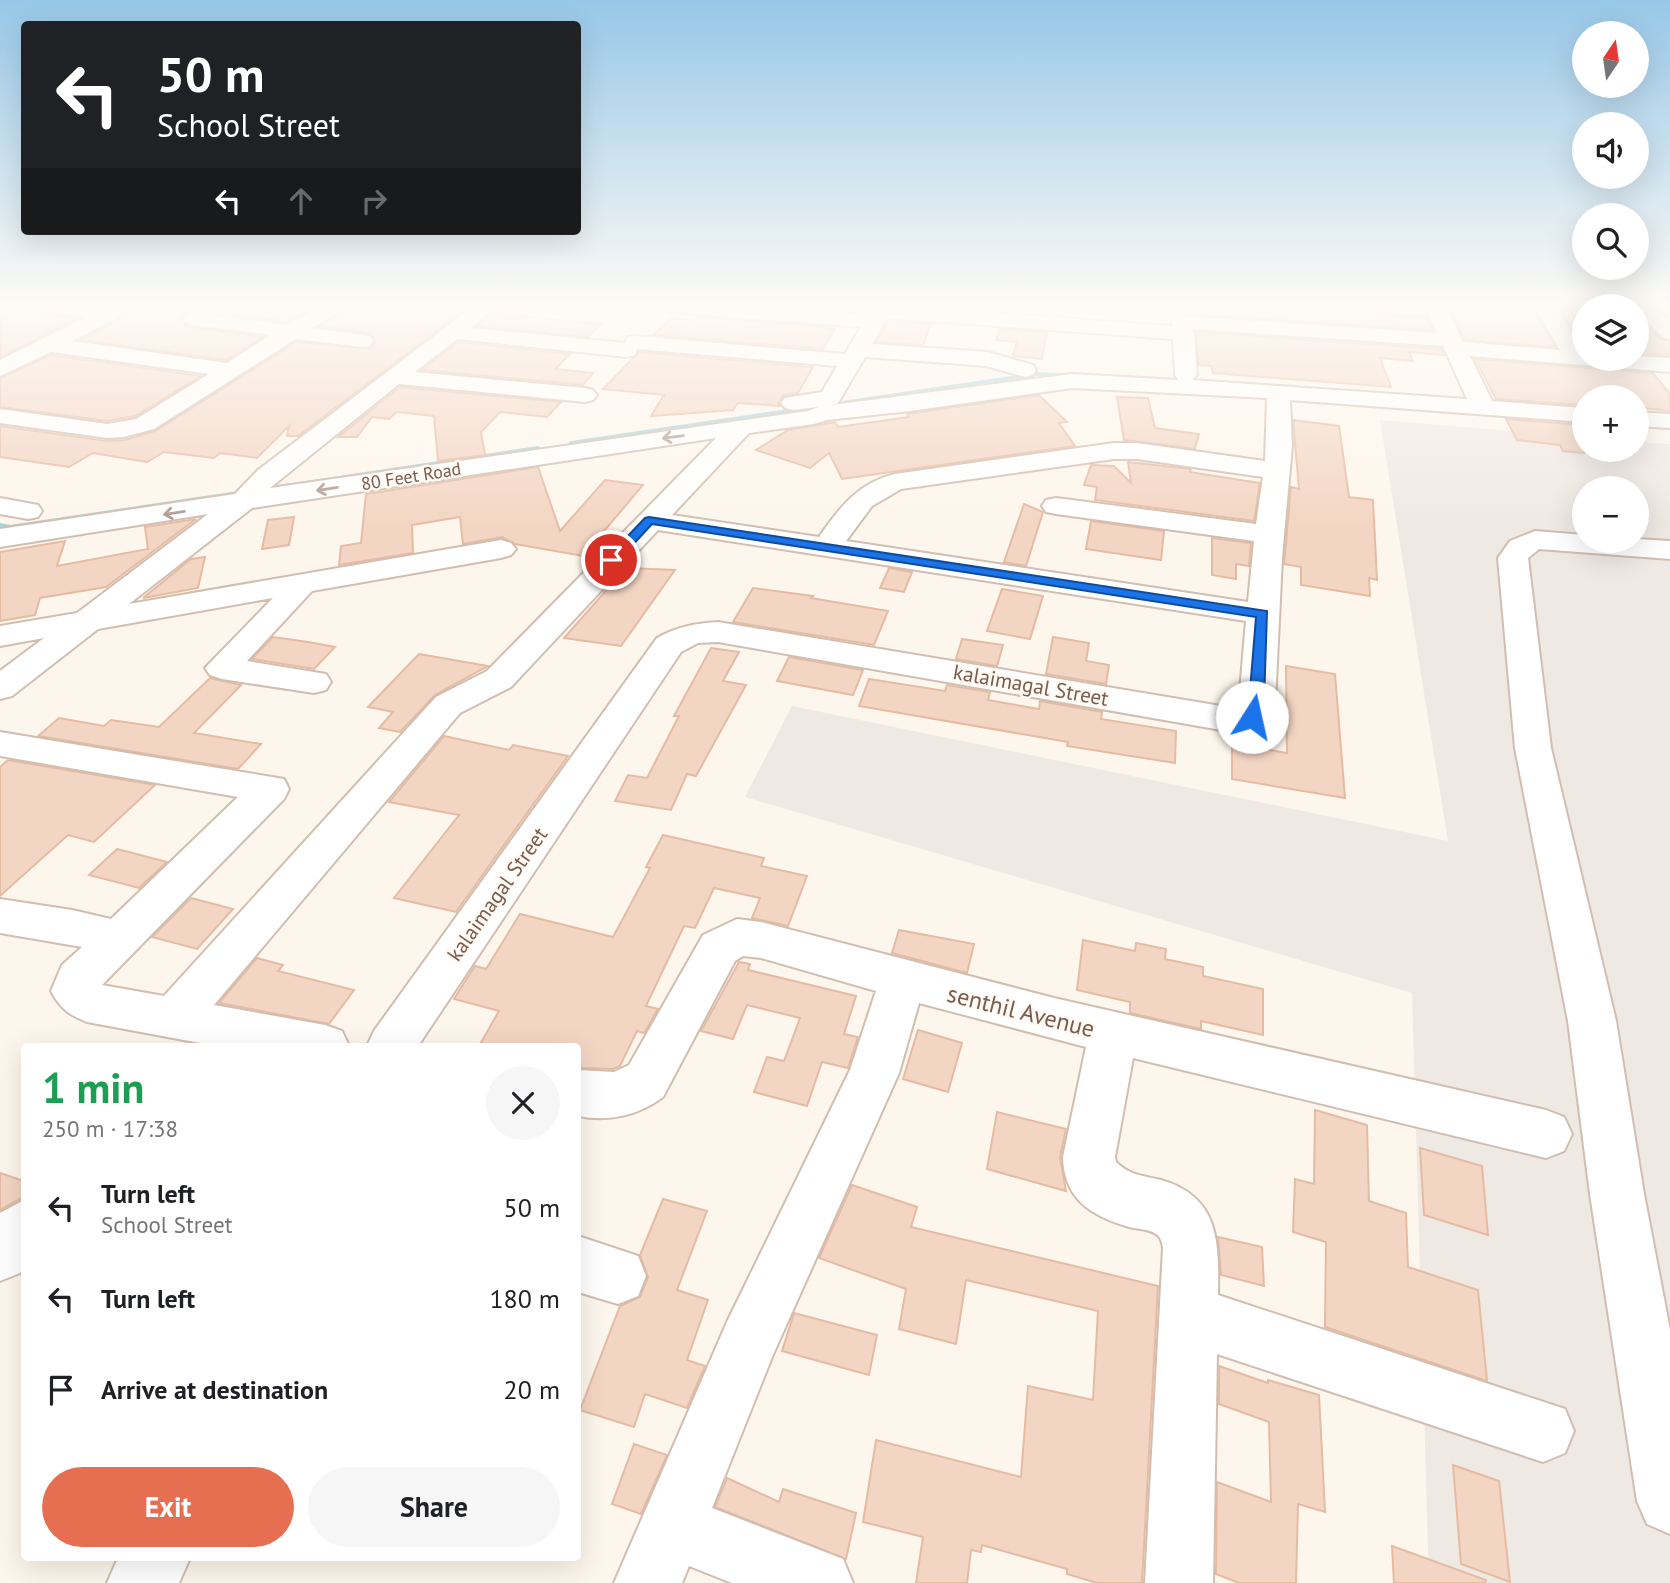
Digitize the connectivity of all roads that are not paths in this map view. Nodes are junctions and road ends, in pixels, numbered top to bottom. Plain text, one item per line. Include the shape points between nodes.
1 (214, 380) edge
2 (391, 380) edge
3 (435, 380) edge
4 (599, 380) edge
5 (841, 380) edge
6 (968, 380) edge
7 (1222, 380) edge
8 (1470, 380) edge
9 (1275, 387) junction
10 (585, 395) junction
11 (1481, 402) junction
12 (827, 404) junction
13 (1572, 404) edge
14 (1649, 409) edge
15 (1670, 411) edge
16 (1572, 413) edge
17 (1649, 420) edge
18 (1670, 421) edge
19 (5, 427) edge
20 (740, 428) junction
21 (555, 436) junction
22 (1277, 471) junction
23 (254, 490) junction
24 (1056, 506) dead end
25 (7, 517) edge
26 (649, 520) junction
27 (1269, 534) junction
28 (501, 549) dead end
29 (826, 549) junction
30 (1670, 550) edge
31 (299, 584) junction
32 (1262, 614) junction
33 (84, 622) junction
34 (0, 636) edge
35 (314, 682) dead end
36 (0, 688) edge
37 (0, 744) edge
38 (0, 916) edge
39 (120, 939) junction
40 (902, 981) junction
41 (195, 1030) edge
42 (1113, 1034) junction
43 (301, 1043) edge
44 (393, 1043) edge
45 (581, 1093) edge
46 (1546, 1134) dead end
47 (21, 1231) edge
48 (0, 1253) edge
49 (1188, 1315) junction
50 (1543, 1431) dead end
51 (1670, 1501) edge
52 (661, 1555) edge
53 (154, 1561) edge
54 (141, 1583) edge
55 (820, 1583) edge
56 (1179, 1583) edge

1 - 19 street via 145,424 124,430 40,423
2 - 23 street
3 - 10 street
4 - 10 street
5 - 12 street
6 - 12 street, 80 Feet Road
7 - 9 street, 80 Feet Road
8 - 11 street
9 - 11 street
9 - 12 street, 80 Feet Road via 1072,381 910,404
9 - 22 street, kalaimagal Street via 1280,408
10 - 21 street
11 - 13 street
11 - 16 street
12 - 20 street, 80 Feet Road via 814,417
12 - 21 street, 80 Feet Road
14 - 15 street
17 - 18 street
20 -> 21 street, 80 Feet Road
20 - 26 street
21 - 23 street, 80 Feet Road
21 -> 23 street, 80 Feet Road
22 - 27 street, kalaimagal Street
22 - 29 street via 1114,451 895,482 861,499
23 -> 25 street, 80 Feet Road
23 - 25 street, 80 Feet Road
23 - 33 street
24 - 27 street
26 - 29 street
26 - 41 street via 499,679 448,705
27 - 32 street, kalaimagal Street
28 - 31 street
29 - 32 street
30 - 51 street via 1535,540 1520,547 1513,558 1533,748 1592,1021
31 - 33 street
31 - 35 street via 222,668
32 - 44 street, kalaimagal Street via 1252,717 1227,719 718,632 681,637 669,645
33 - 34 street
33 - 36 street
37 - 39 street via 270,789
38 - 39 street
39 - 41 street via 78,979 74,991 87,1002
40 - 42 street, senthil Avenue
40 - 45 street, senthil Avenue via 737,937 719,948 646,1080 620,1096
40 - 52 street via 874,1073 748,1343
41 - 43 street
42 - 46 street, senthil Avenue
42 - 49 street via 1089,1157 1090,1175 1114,1195 1171,1209 1188,1229 1192,1248
47 - 48 street
49 - 50 street
49 - 56 street
52 - 55 street
53 - 54 street

